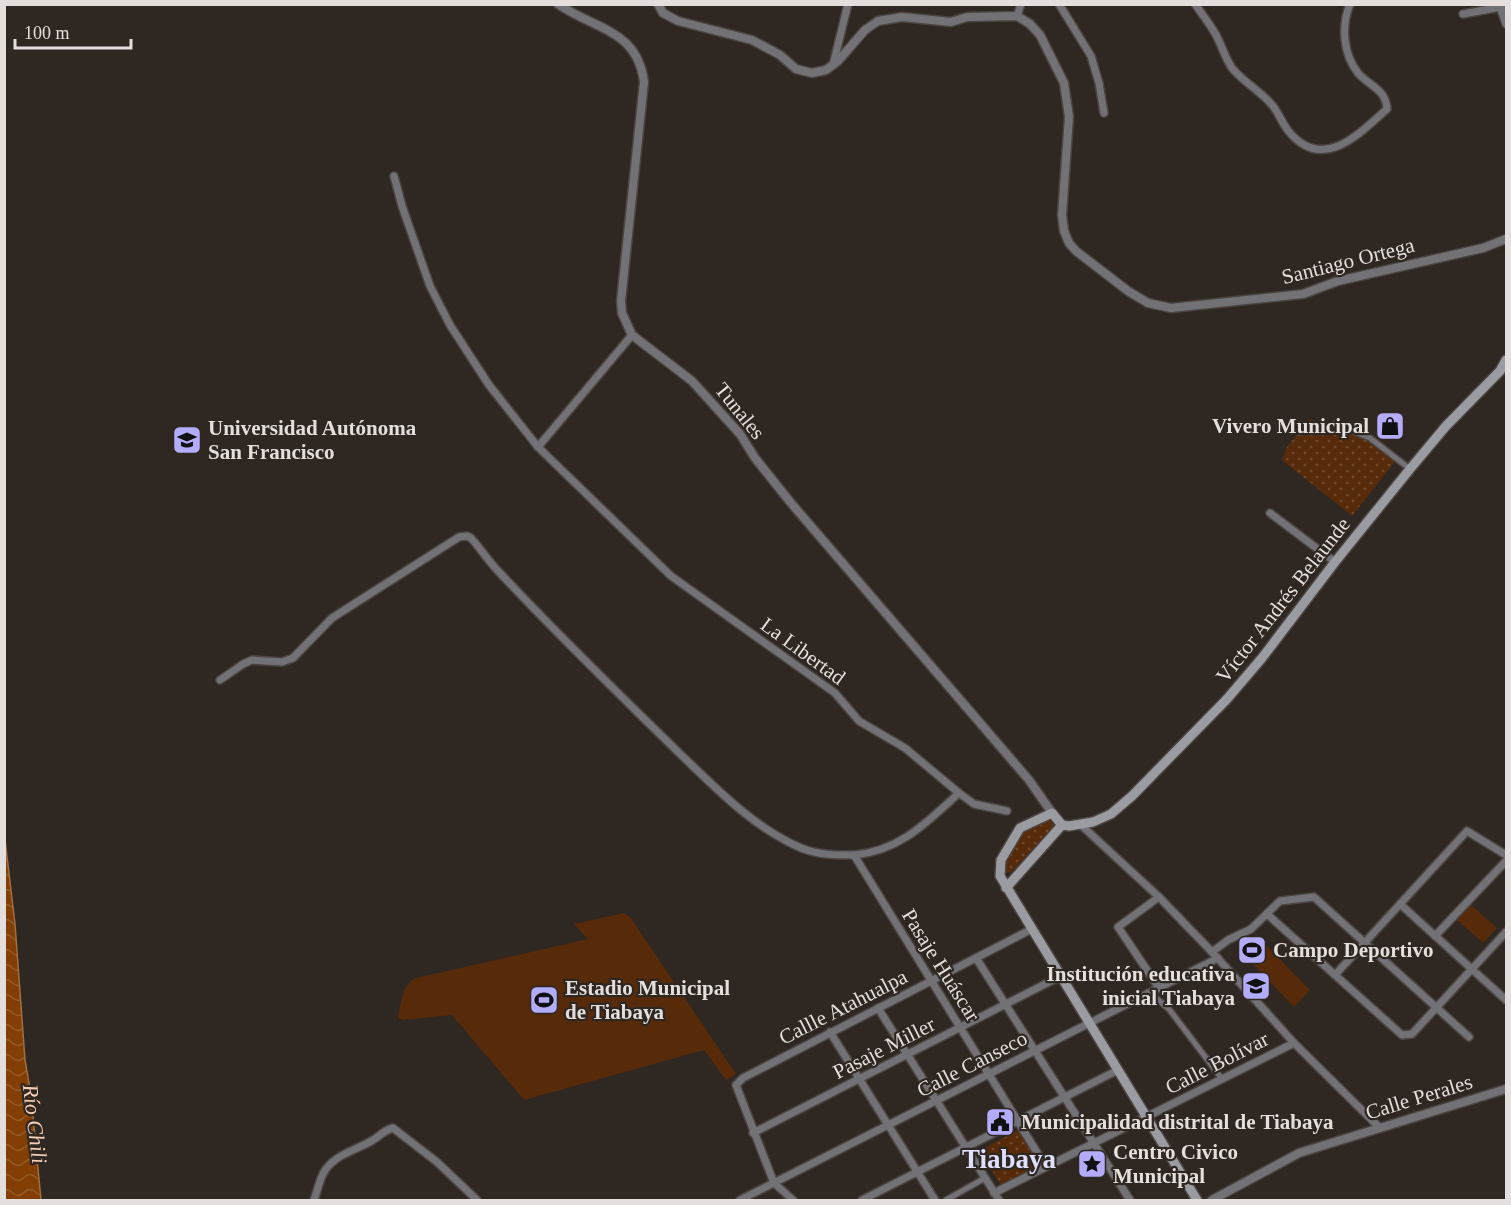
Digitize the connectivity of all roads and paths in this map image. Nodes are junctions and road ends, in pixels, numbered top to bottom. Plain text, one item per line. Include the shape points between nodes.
1 (558, 4) edge
2 (658, 4) edge
3 (848, 4) edge
4 (1021, 4) edge
5 (1059, 4) edge
6 (1195, 4) edge
7 (1350, 4) edge
8 (1498, 7) edge
9 (1464, 14) dead end
10 (1017, 16) junction
11 (1506, 24) edge
12 (833, 65) junction
13 (1104, 113) dead end
14 (394, 176) dead end
15 (1506, 239) edge
16 (633, 335) junction
17 (1506, 360) edge
18 (1335, 424) dead end
19 (538, 447) junction
20 (1410, 469) junction
21 (1270, 513) dead end
22 (1335, 562) junction
23 (220, 680) dead end
24 (959, 793) junction
25 (1007, 811) dead end
26 (1052, 813) junction
27 (1062, 825) junction
28 (1081, 825) junction
29 (854, 855) junction
30 (1506, 855) edge
31 (1506, 861) edge
32 (1006, 888) junction
33 (1159, 897) junction
34 (1400, 904) junction
35 (1267, 914) junction
36 (1032, 929) junction
37 (1506, 932) edge
38 (1435, 936) junction
39 (1364, 943) junction
40 (1212, 952) junction
41 (976, 958) junction
42 (1218, 958) junction
43 (1472, 969) junction
44 (1335, 975) junction
45 (1061, 976) junction
46 (931, 981) junction
47 (1159, 988) junction
48 (1150, 993) junction
49 (1506, 1000) edge
50 (1006, 1004) junction
51 (878, 1008) junction
52 (1436, 1008) junction
53 (1089, 1023) junction
54 (961, 1028) junction
55 (830, 1032) junction
56 (1469, 1037) dead end
57 (1294, 1043) junction
58 (1035, 1051) junction
59 (908, 1054) junction
60 (1118, 1070) junction
61 (989, 1074) junction
62 (860, 1079) junction
63 (1222, 1079) junction
64 (1506, 1089) edge
65 (1065, 1097) junction
66 (937, 1101) junction
67 (1146, 1117) junction
68 (1018, 1121) junction
69 (888, 1125) junction
70 (1380, 1128) junction
71 (753, 1133) junction
72 (1094, 1143) junction
73 (966, 1148) junction
74 (1046, 1167) junction
75 (917, 1172) junction
76 (985, 1178) junction
77 (774, 1183) junction
78 (994, 1193) junction
79 (314, 1200) edge
80 (477, 1200) edge
81 (740, 1200) edge
82 (794, 1200) edge
83 (862, 1200) edge
84 (934, 1200) edge
85 (946, 1200) edge
86 (999, 1200) edge
87 (1130, 1200) edge
88 (1197, 1200) edge
89 (1212, 1200) edge

1 - 16 street, Tunales via 622,38 639,59 643,71 621,301 622,313
2 - 12 street via 663,13 678,21 753,40 796,69 812,73
3 - 12 street
4 - 10 street
5 - 13 street via 1091,56
6 - 7 street via 1240,78 1274,106 1288,132 1316,150 1336,148 1357,136 1387,109 1380,91 1358,72 1347,52 1345,34
8 - 9 street
8 - 11 street
10 - 12 street via 967,17 951,22 902,17 878,21
10 - 15 street, Santiago Ortega via 1040,34 1064,83 1069,117 1064,231 1077,251 1148,303 1171,308 1303,294 1338,281 1483,248
14 - 19 street, La Libertad via 430,286 450,325 489,385
16 - 19 street
16 - 26 street, Tunales via 692,381 732,424 791,503 1029,780
17 - 20 main road, Víctor Andrés Belaunde
18 - 20 street via 1370,438
19 - 24 street, La Libertad via 671,576 835,693 859,721 905,748
20 - 22 main road, Víctor Andrés Belaunde
21 - 22 street
22 - 28 main road, Víctor Andrés Belaunde via 1262,658 1206,722 1111,814
23 - 29 street via 252,660 282,662 292,658 332,618 459,537 467,536 605,681 755,822 798,847 821,854
24 - 25 street, La Libertad via 974,804
24 - 29 street via 908,837 877,851
26 - 27 main road
26 - 32 main road via 1017,832 1001,860 1000,876
27 - 28 main road, Víctor Andrés Belaunde
27 - 32 main road
28 - 33 street
29 - 46 street, Pasaje Huáscar
30 - 34 street via 1467,831
31 - 38 street
32 - 36 main road
33 - 40 street
33 - 47 street via 1118,927
34 - 38 street
34 - 39 street
35 - 39 street via 1280,901 1314,897
35 - 40 street via 1251,929
35 - 44 street
36 - 41 street, Callle Atahualpa
36 - 45 main road
37 - 43 street
38 - 43 street
39 - 44 street
39 - 52 street
40 - 42 street
41 - 46 street, Callle Atahualpa
41 - 50 street
42 - 47 street, Calle Canseco
42 - 57 street
43 - 49 street
43 - 52 street
44 - 52 street via 1402,1035 1412,1034
45 - 50 street, Pasaje Miller
45 - 53 main road
46 - 51 street, Callle Atahualpa
46 - 54 street, Pasaje Huáscar
47 - 48 street, Calle Canseco
48 - 53 street, Calle Canseco
48 - 63 street via 1169,1009
50 - 54 street, Pasaje Miller
50 - 58 street
51 - 55 street, Callle Atahualpa
51 - 59 street
52 - 56 street
53 - 58 street, Calle Canseco
53 - 60 main road
54 - 59 street, Pasaje Miller
54 - 61 street, Pasaje Huáscar
55 - 62 street
55 - 71 street, Callle Atahualpa via 736,1085
57 - 63 street, Calle Bolívar
57 - 70 street
58 - 61 street, Calle Canseco
58 - 65 street
59 - 62 street, Pasaje Miller
59 - 66 street
60 - 65 street
60 - 67 main road
61 - 66 street, Calle Canseco
61 - 68 street, Pasaje Huáscar
62 - 69 street
62 - 71 street, Pasaje Miller
63 - 67 street, Calle Bolívar
64 - 70 street, Calle Perales
65 - 68 street
65 - 72 street
66 - 69 street, Calle Canseco
66 - 73 street
67 - 72 street, Calle Bolívar
67 - 88 main road
68 - 73 street
68 - 74 street, Pasaje Huáscar
69 - 75 street
69 - 77 street, Calle Canseco
70 - 89 street, Calle Perales via 1299,1153
71 - 77 street
72 - 74 street, Calle Bolívar
72 - 87 street
73 - 75 street
73 - 76 street
74 - 78 street, Calle Bolívar
75 - 83 street
75 - 84 street
76 - 78 street
76 - 85 street
77 - 81 street, Calle Canseco
77 - 82 street
78 - 86 street
79 - 80 street via 322,1175 333,1161 393,1128

